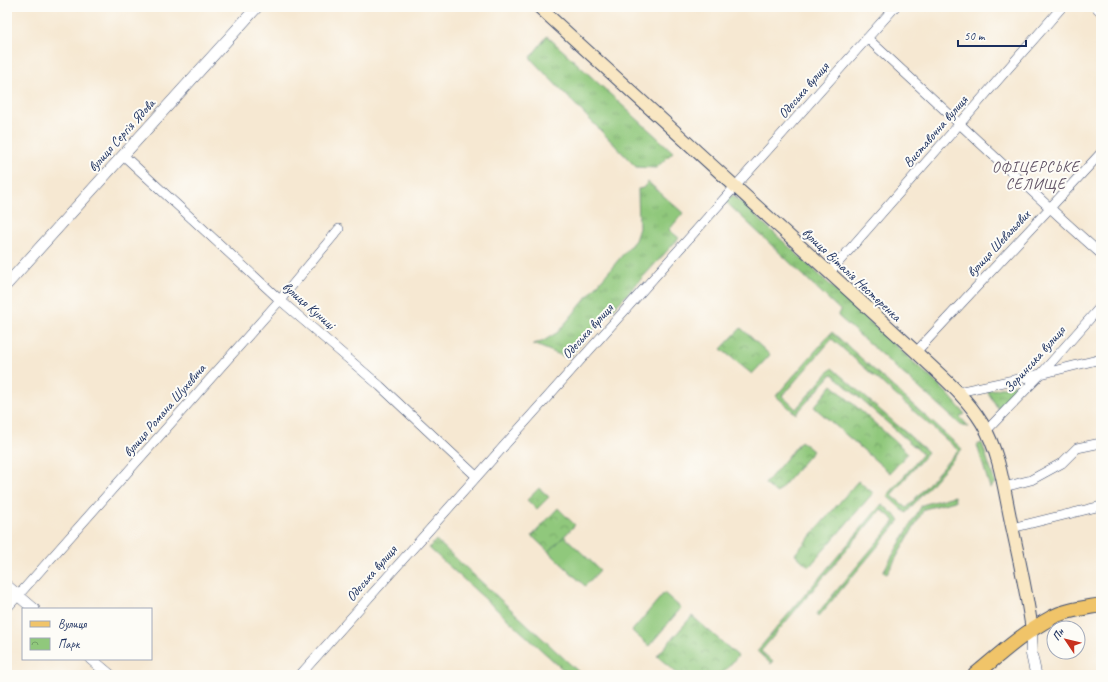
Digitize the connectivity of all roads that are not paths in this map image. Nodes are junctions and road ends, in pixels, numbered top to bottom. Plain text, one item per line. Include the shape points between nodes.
1 (257, 7) edge
2 (539, 7) edge
3 (895, 7) edge
4 (1062, 7) edge
5 (1096, 7) edge
6 (1101, 12) edge
7 (867, 38) junction
8 (960, 123) junction
9 (1101, 154) edge
10 (123, 155) junction
11 (736, 187) junction
12 (1050, 208) junction
13 (339, 229) dead end
14 (1101, 254) edge
15 (829, 273) junction
16 (7, 284) edge
17 (280, 300) junction
18 (1101, 306) edge
19 (916, 352) junction
20 (1101, 359) edge
21 (1041, 374) junction
22 (958, 392) junction
23 (986, 431) junction
24 (1101, 443) edge
25 (476, 476) junction
26 (1004, 487) junction
27 (1101, 506) edge
28 (1012, 528) junction
29 (7, 586) edge
30 (18, 596) junction
31 (1101, 605) edge
32 (7, 608) edge
33 (33, 608) edge
34 (1032, 630) junction
35 (93, 660) edge
36 (110, 675) edge
37 (300, 675) edge
38 (975, 675) edge
39 (1036, 675) edge

1 - 10 street, вулиця Сергія Ядова
2 - 11 main road, вулиця Віталія Нестеренка
3 - 7 street, Одеська вулиця
4 - 8 street, Виставочна вулиця
5 - 6 street
7 - 8 street
7 - 11 street, Одеська вулиця
8 - 12 street
8 - 15 street, Виставочна вулиця
9 - 12 street, вулиця Шевальових
10 - 16 street, вулиця Сергія Ядова
10 - 17 street, вулиця Куниці
11 - 15 main road, вулиця Віталія Нестеренка
11 - 25 street, Одеська вулиця
12 - 14 street
12 - 19 street, вулиця Шевальових
13 - 17 street, вулиця Романа Шухевича
15 - 19 main road, вулиця Віталія Нестеренка
17 - 25 street, вулиця Куниці via 380,386
17 - 30 street, вулиця Романа Шухевича
18 - 21 street, Зоринська вулиця
19 - 22 main road, вулиця Віталія Нестеренка
20 - 21 street
21 - 22 street
21 - 23 street, Зоринська вулиця
22 - 23 main road, вулиця Віталія Нестеренка
23 - 26 main road, вулиця Віталія Нестеренка via 996,452
24 - 26 street via 1077,448 1062,463 1036,477
25 - 37 street, Одеська вулиця
26 - 28 main road, вулиця Віталія Нестеренка
27 - 28 street
28 - 34 main road, вулиця Віталія Нестеренка
29 - 30 street
30 - 32 street, вулиця Романа Шухевича
30 - 33 street
31 - 34 main road via 1050,618
34 - 38 main road
34 - 39 street via 1031,652
35 - 36 street

